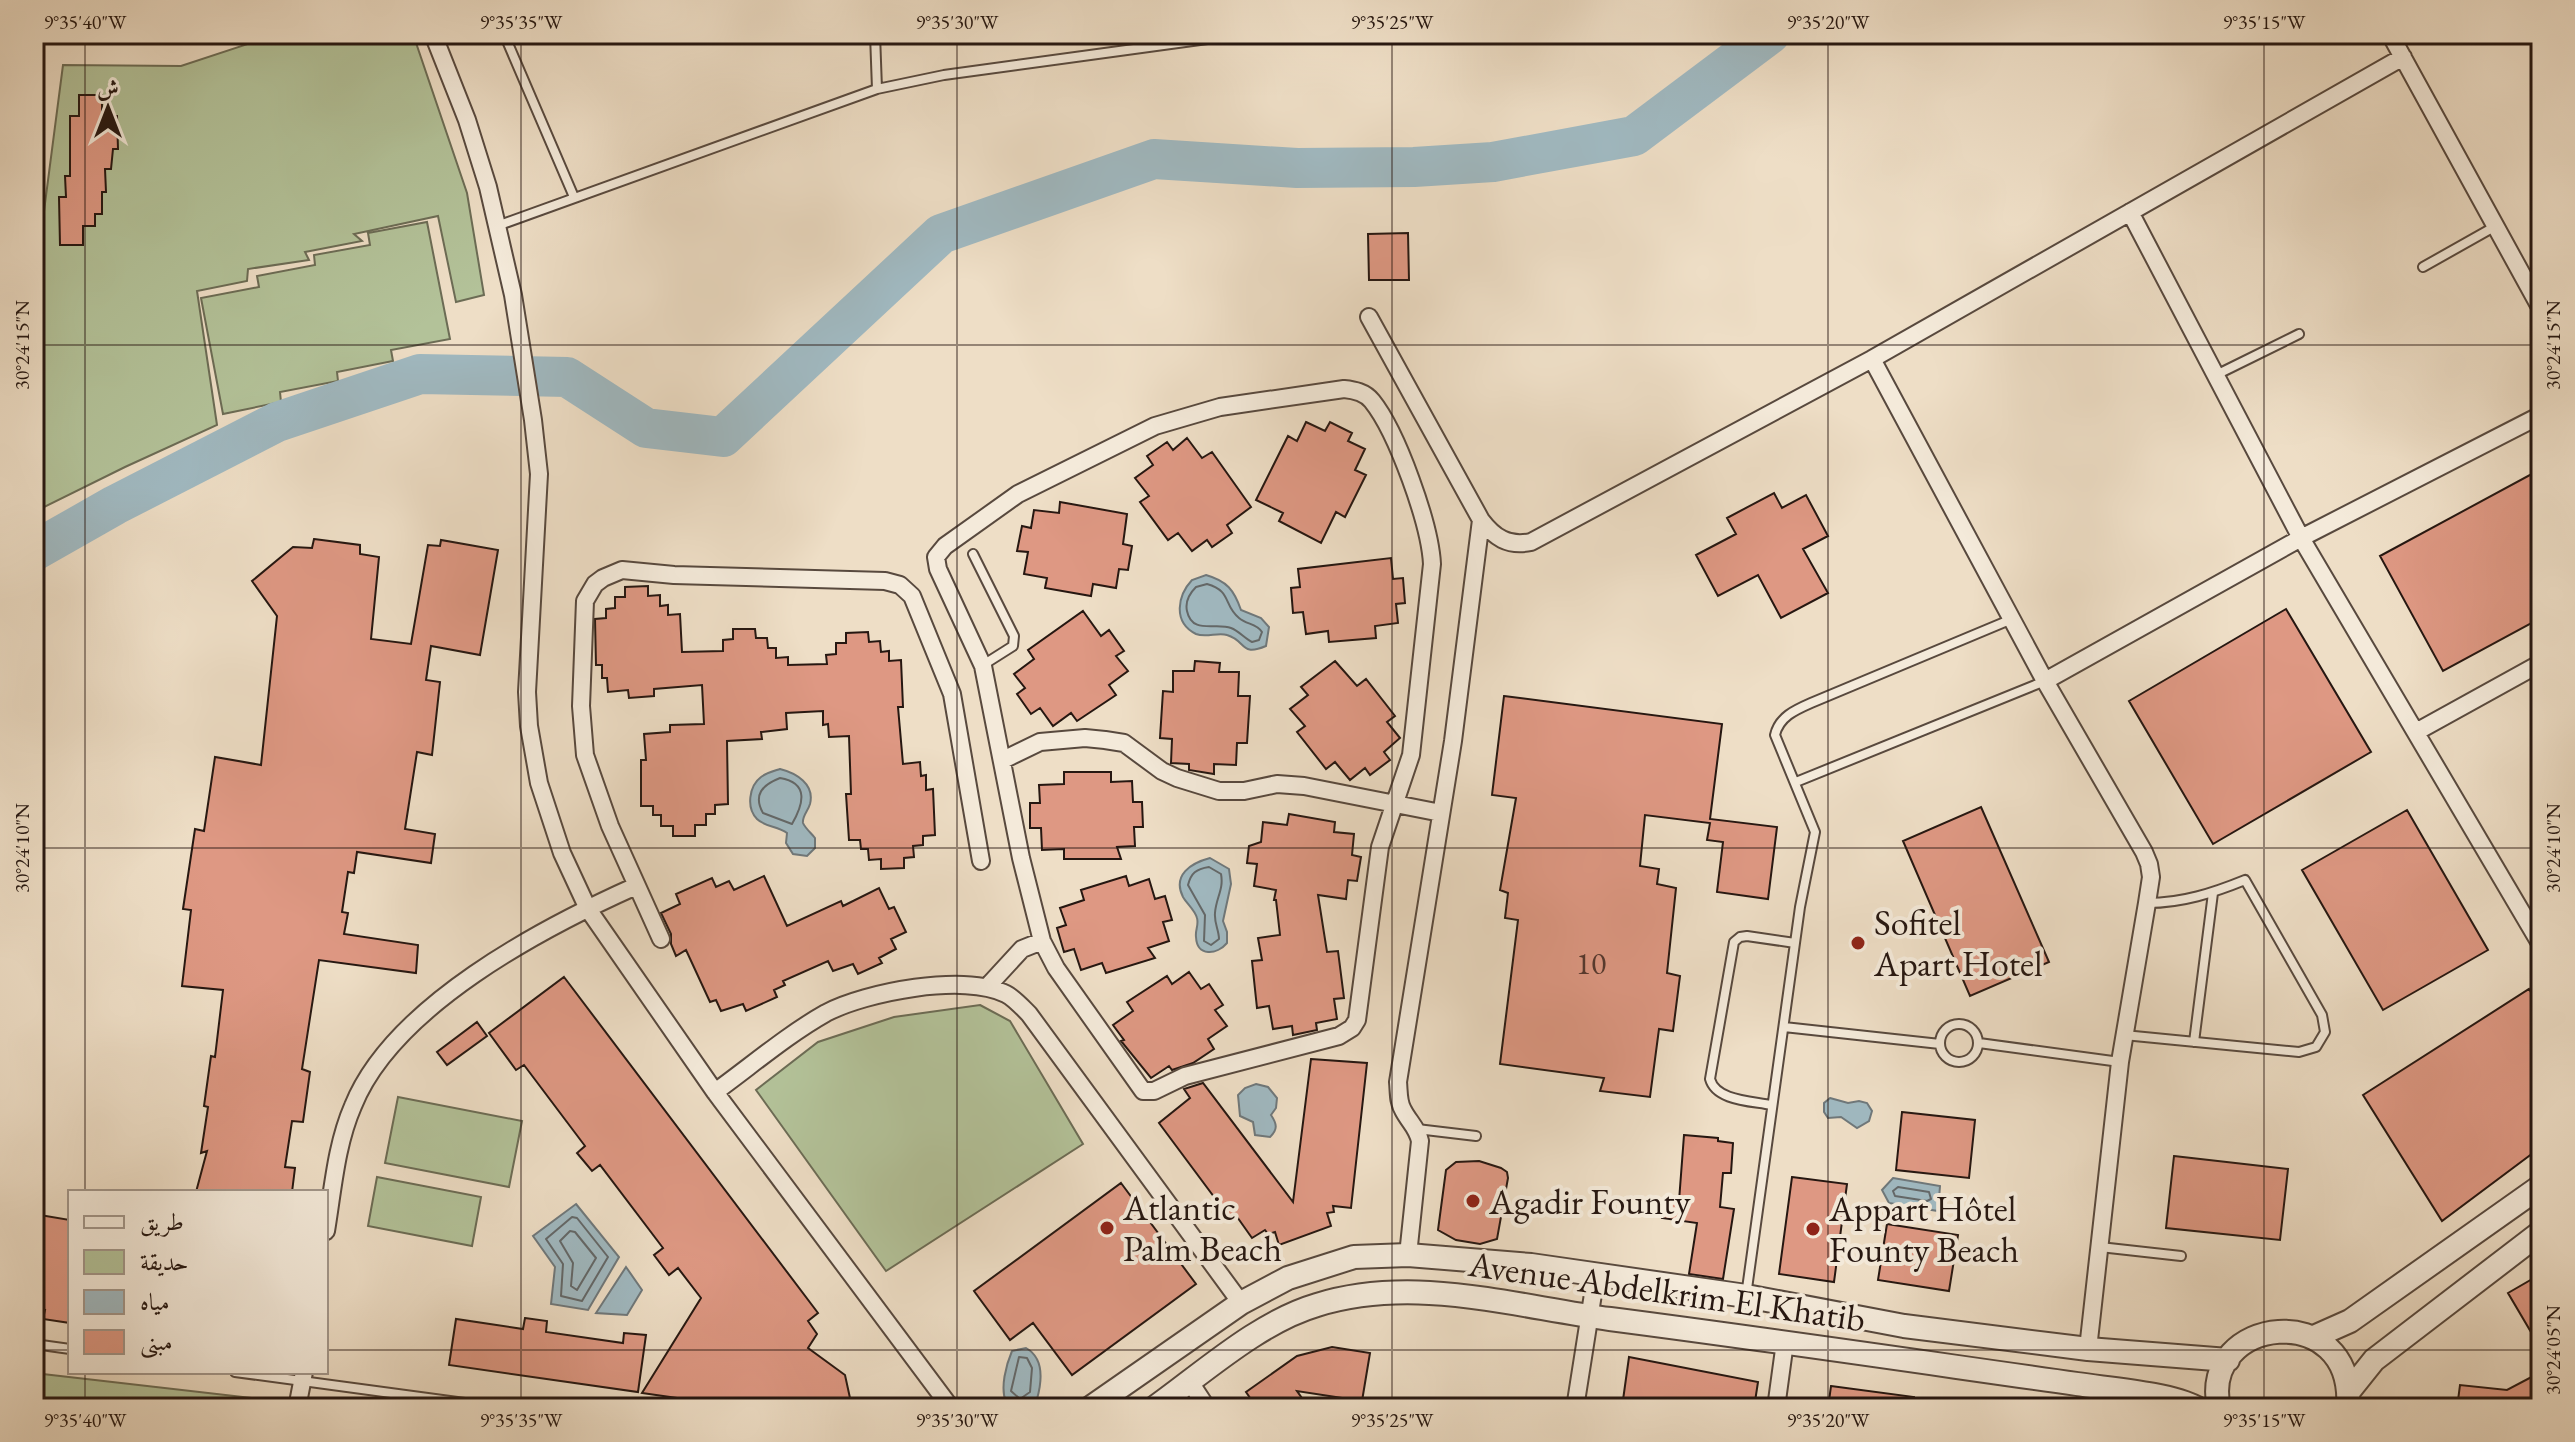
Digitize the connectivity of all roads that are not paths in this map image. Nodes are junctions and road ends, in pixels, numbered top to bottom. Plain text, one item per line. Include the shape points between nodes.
1 (433, 34) edge
2 (504, 34) edge
3 (875, 34) edge
4 (1244, 34) edge
5 (2390, 34) edge
6 (2403, 57) junction
7 (877, 89) junction
8 (574, 197) junction
9 (2130, 212) junction
10 (497, 226) junction
11 (2494, 227) junction
12 (2423, 267) dead end
13 (2541, 309) edge
14 (1369, 317) dead end
15 (2299, 334) dead end
16 (1872, 359) junction
17 (2216, 375) junction
18 (2541, 415) edge
19 (1481, 520) junction
20 (2301, 538) junction
21 (973, 554) dead end
22 (2012, 619) junction
23 (2541, 663) edge
24 (983, 666) junction
25 (2045, 681) junction
26 (2416, 732) junction
27 (1003, 760) junction
28 (1796, 782) junction
29 (1394, 803) junction
30 (1441, 813) junction
31 (981, 861) dead end
32 (636, 886) junction
33 (2213, 893) junction
34 (2147, 903) junction
35 (588, 909) junction
36 (661, 939) dead end
37 (1042, 941) junction
38 (1795, 943) junction
39 (2541, 945) edge
40 (987, 987) junction
41 (1784, 1027) junction
42 (2124, 1035) junction
43 (2194, 1042) junction
44 (1979, 1043) junction
45 (1940, 1044) junction
46 (2120, 1062) junction
47 (715, 1092) junction
48 (1771, 1105) junction
49 (1417, 1129) junction
50 (1476, 1136) dead end
51 (2541, 1186) edge
52 (328, 1220) edge
53 (2541, 1232) edge
54 (2100, 1247) junction
55 (1408, 1255) junction
56 (2181, 1256) dead end
57 (1596, 1275) junction
58 (1746, 1296) junction
59 (1241, 1303) junction
60 (1589, 1316) junction
61 (2314, 1337) junction
62 (1785, 1342) junction
63 (34, 1344) edge
64 (68, 1349) edge
65 (2088, 1349) junction
66 (2228, 1360) junction
67 (269, 1374) edge
68 (303, 1376) edge
69 (1190, 1382) junction
70 (2349, 1399) edge
71 (297, 1408) edge
72 (502, 1408) edge
73 (951, 1408) edge
74 (1090, 1408) edge
75 (1154, 1408) edge
76 (1207, 1408) edge
77 (1575, 1408) edge
78 (1776, 1408) edge
79 (2197, 1408) edge
80 (2219, 1408) edge

1 - 10 street via 467,120
2 - 8 lane
3 - 7 lane
4 - 7 lane
5 - 6 street
6 - 9 street
6 - 11 street
7 - 8 lane
8 - 10 lane
9 - 16 street
9 - 17 street
10 - 35 street via 513,295 539,474 529,726 549,819
11 - 12 lane
11 - 13 street
14 - 19 street
15 - 17 lane
16 - 19 street via 1531,542 1500,539
16 - 22 street
17 - 20 street
18 - 20 street
19 - 30 street
20 - 25 street
20 - 26 street
21 - 24 lane via 1014,636 1013,646
22 - 25 street
22 - 28 lane via 1781,719 1775,735
23 - 26 street
24 - 27 street
24 - 29 street via 936,563 939,550 1018,494 1155,426 1220,407 1359,391 1372,401 1408,471 1432,553 1411,755
25 - 28 lane
25 - 34 street via 2144,852 2151,877
26 - 39 street
27 - 29 street via 1040,742 1105,740 1124,743 1177,778 1219,791 1289,784
27 - 37 street
28 - 38 lane via 1815,832
29 - 30 street
29 - 37 street via 1380,847 1357,1020 1339,1036 1143,1091
30 - 49 street via 1398,1082 1403,1113
31 - 32 street via 952,694 906,589 885,581 622,570 595,584 585,601 582,729 585,755
32 - 35 street
32 - 36 street
33 - 34 lane
33 - 43 lane
33 - 43 lane via 2245,880 2322,1015 2325,1032 2316,1047 2299,1052
34 - 42 street
35 - 47 street
35 - 52 street via 542,930 470,978 385,1051 345,1126
37 - 40 street via 1022,949
38 - 41 lane
38 - 48 lane via 1747,936 1734,942 1710,1079 1722,1094
40 - 47 street via 931,986 828,1012
40 - 59 street via 1007,994 1029,1014
41 - 45 lane
41 - 48 lane
42 - 43 lane
42 - 46 street
44 - 45 lane via 1974,1056 1962,1063 1948,1059
44 - 45 lane via 1974,1030 1962,1024 1944,1031
44 - 46 lane
46 - 54 street
47 - 73 street
48 - 58 lane
49 - 50 lane
49 - 55 street
51 - 61 street via 2350,1321
53 - 70 street via 2374,1360
54 - 56 lane
54 - 65 street
55 - 57 street, Avenue Abdelkrim El Khatib
55 - 59 street, Avenue Abdelkrim El Khatib via 1343,1260 1288,1278
57 - 58 street, Avenue Abdelkrim El Khatib
57 - 60 street
58 - 65 street, Avenue Abdelkrim El Khatib via 1904,1326
59 - 74 street, Avenue Abdelkrim El Khatib
60 - 62 street, Avenue Abdelkrim El Khatib
60 - 69 street, Avenue Abdelkrim El Khatib via 1428,1292 1352,1297 1292,1314
60 - 77 street
61 - 66 street via 2291,1330 2267,1332 2245,1342
61 - 70 street via 2344,1368
62 - 78 street
62 - 79 street, Avenue Abdelkrim El Khatib via 2135,1393
63 - 64 lane
65 - 66 street, Avenue Abdelkrim El Khatib
66 - 80 street via 2219,1379
67 - 68 lane
68 - 71 street
68 - 72 lane
69 - 75 street, Avenue Abdelkrim El Khatib
69 - 76 street

